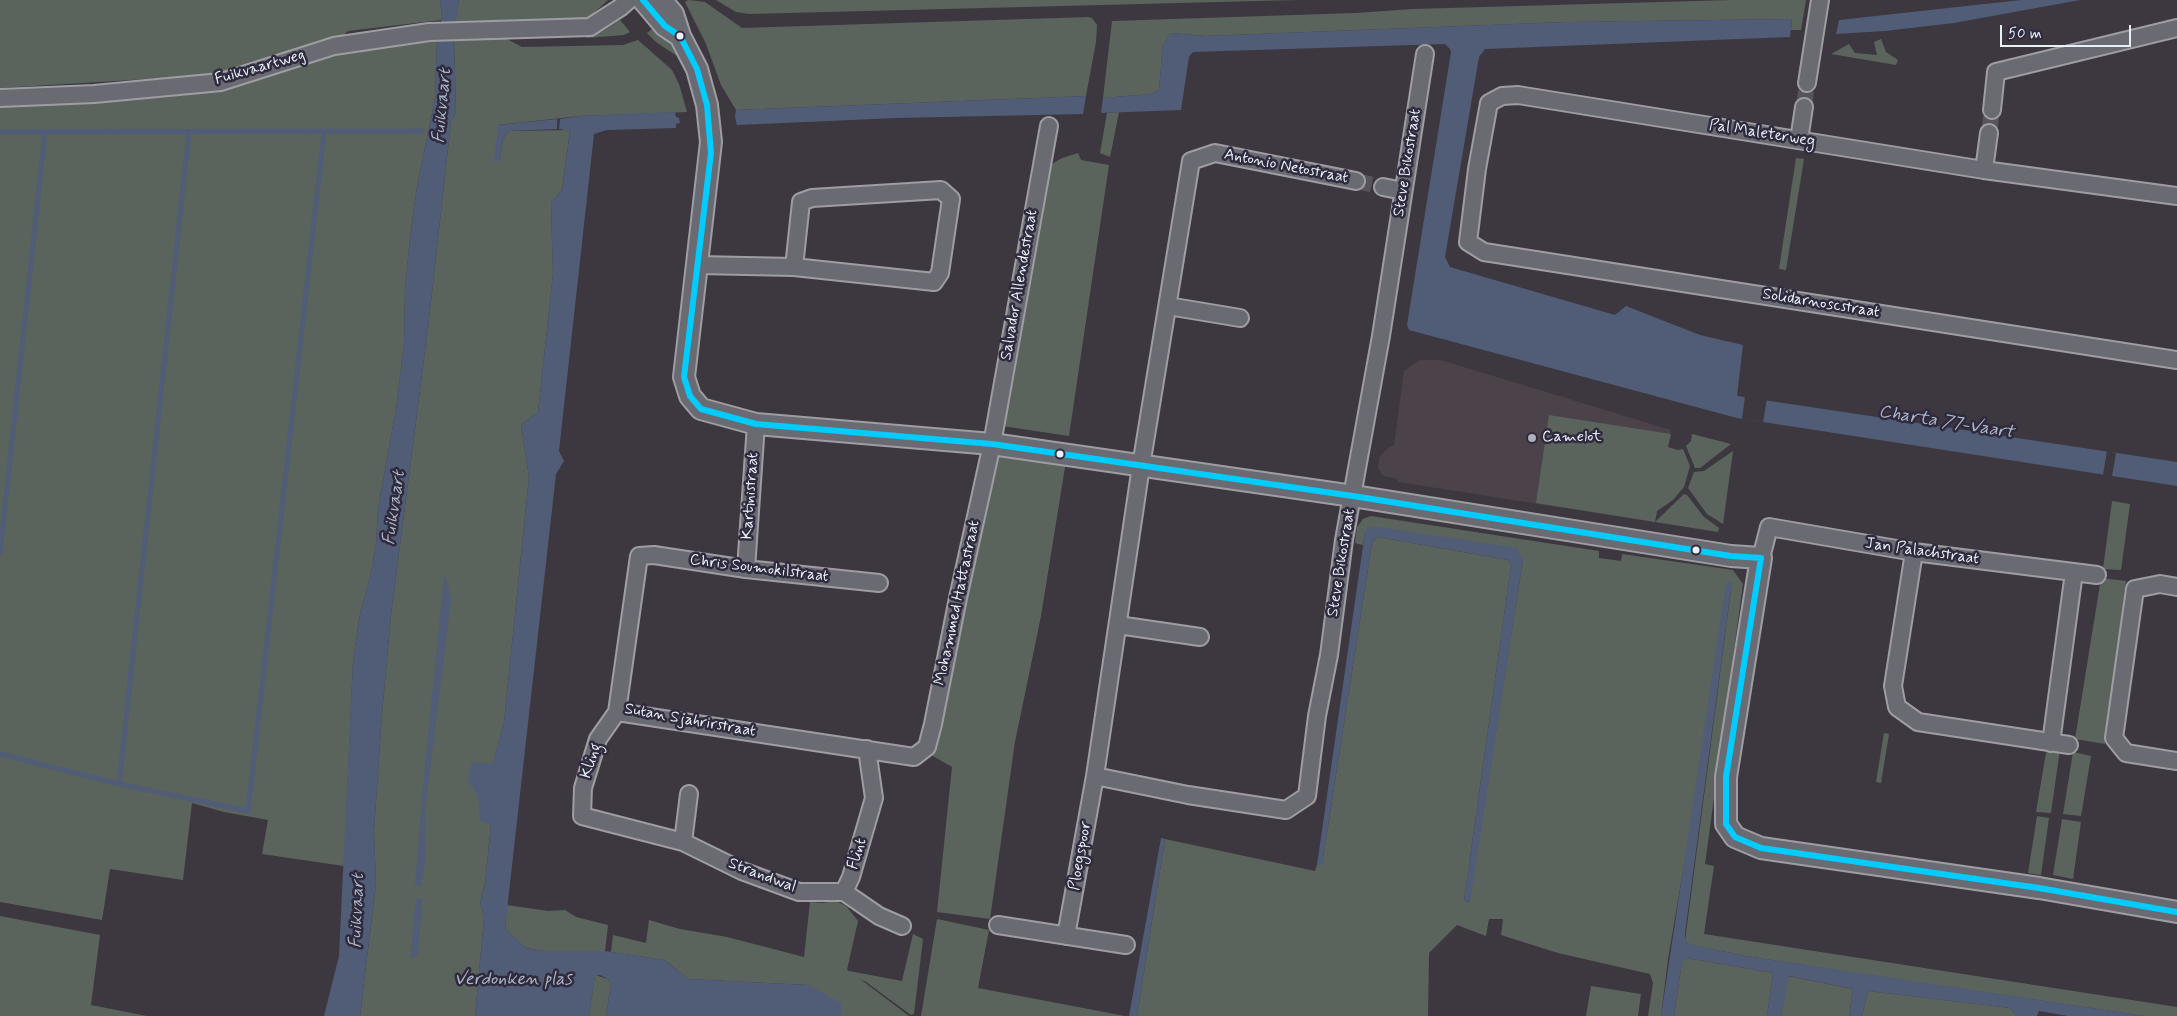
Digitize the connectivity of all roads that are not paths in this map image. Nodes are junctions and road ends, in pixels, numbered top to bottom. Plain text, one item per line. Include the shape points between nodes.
1 (629, 0) edge
2 (643, 0) edge
3 (661, 0) edge
4 (1820, 0) edge
5 (2177, 28) edge
6 (680, 36) junction
7 (1424, 54) dead end
8 (1807, 83) tunnel mouth
9 (0, 98) edge
10 (1804, 107) tunnel mouth
11 (1992, 110) tunnel mouth
12 (1049, 126) dead end
13 (1989, 133) tunnel mouth
14 (1799, 140) junction
15 (1215, 153) joint
16 (1984, 170) junction
17 (1356, 181) tunnel mouth
18 (1383, 187) tunnel mouth
19 (1403, 191) junction
20 (2177, 196) edge
21 (1468, 242) joint
22 (698, 265) junction
23 (794, 267) junction
24 (1168, 306) junction
25 (1240, 318) dead end
26 (2177, 360) edge
27 (756, 424) junction
28 (992, 444) junction
29 (1141, 466) junction
30 (1353, 496) junction
31 (1914, 552) junction
32 (640, 556) joint
33 (1761, 558) junction
34 (746, 568) junction
35 (2074, 572) junction
36 (2098, 575) dead end
37 (879, 583) dead end
38 (2177, 587) edge
39 (1118, 625) junction
40 (1200, 637) dead end
41 (617, 712) junction
42 (2051, 743) junction
43 (2069, 745) dead end
44 (867, 749) junction
45 (914, 756) joint
46 (2177, 761) edge
47 (1095, 776) junction
48 (689, 794) dead end
49 (582, 816) joint
50 (683, 842) junction
51 (844, 892) junction
52 (2177, 912) edge
53 (998, 924) dead end
54 (902, 926) dead end
55 (1066, 936) junction
56 (1126, 945) dead end

1 - 9 street, Fuikvaartweg via 590,27 429,32 334,46 221,82 94,94
2 - 6 street via 665,26
3 - 6 street via 674,14
4 - 8 street
5 - 11 street via 1996,72
6 - 22 street via 697,69 711,142
7 - 19 street, Steve Bikostraat
10 - 14 street
12 - 28 street, Salvador Allendestraat
13 - 16 street
14 - 16 street, Pal Maleterweg
14 - 21 street, Pal Maleterweg via 1518,95 1502,96 1489,103
15 - 17 street, Antonio Netostraat
15 - 24 street, Ploegspoor via 1191,161
16 - 20 street, Pal Maleterweg
18 - 19 street
19 - 30 street, Steve Bikostraat
21 - 26 street, Solidarnoscstraat via 1484,252
22 - 23 street
22 - 27 street via 684,377 690,396 701,409
23 - 23 street via 934,282 940,273 951,199 942,190 812,198 802,202
24 - 25 street
24 - 29 street, Ploegspoor
27 - 28 street
27 - 34 street, Kartinistraat
28 - 29 street
28 - 45 street, Mohammed Hattastraat via 933,724 926,747
29 - 30 street
29 - 39 street, Ploegspoor
30 - 33 street via 1731,556
30 - 47 street, Steve Bikostraat via 1307,796 1286,810
31 - 33 street, Jan Palachstraat via 1769,527
31 - 35 street, Jan Palachstraat
31 - 42 street via 1893,686 1897,707 1918,722
32 - 34 street, Chris Soumokilstraat via 654,555
32 - 41 street, Sutan Sjahrirstraat
33 - 52 street via 1726,777 1726,824 1735,837 1761,848 2039,888
34 - 37 street, Chris Soumokilstraat
35 - 36 street, Jan Palachstraat
35 - 42 street
38 - 46 street via 2160,584 2135,590 2114,738 2126,754
39 - 40 street
39 - 47 street, Ploegspoor
41 - 44 street, Sutan Sjahrirstraat
41 - 49 street, Kling via 598,739 582,788
42 - 43 street
44 - 45 street, Sutan Sjahrirstraat
44 - 51 street, Flint via 874,798
47 - 55 street, Ploegspoor
48 - 50 street
49 - 50 street, Strandwal
50 - 51 street, Strandwal via 742,871 799,892
51 - 54 street, Flint via 879,916
53 - 55 street
55 - 56 street

